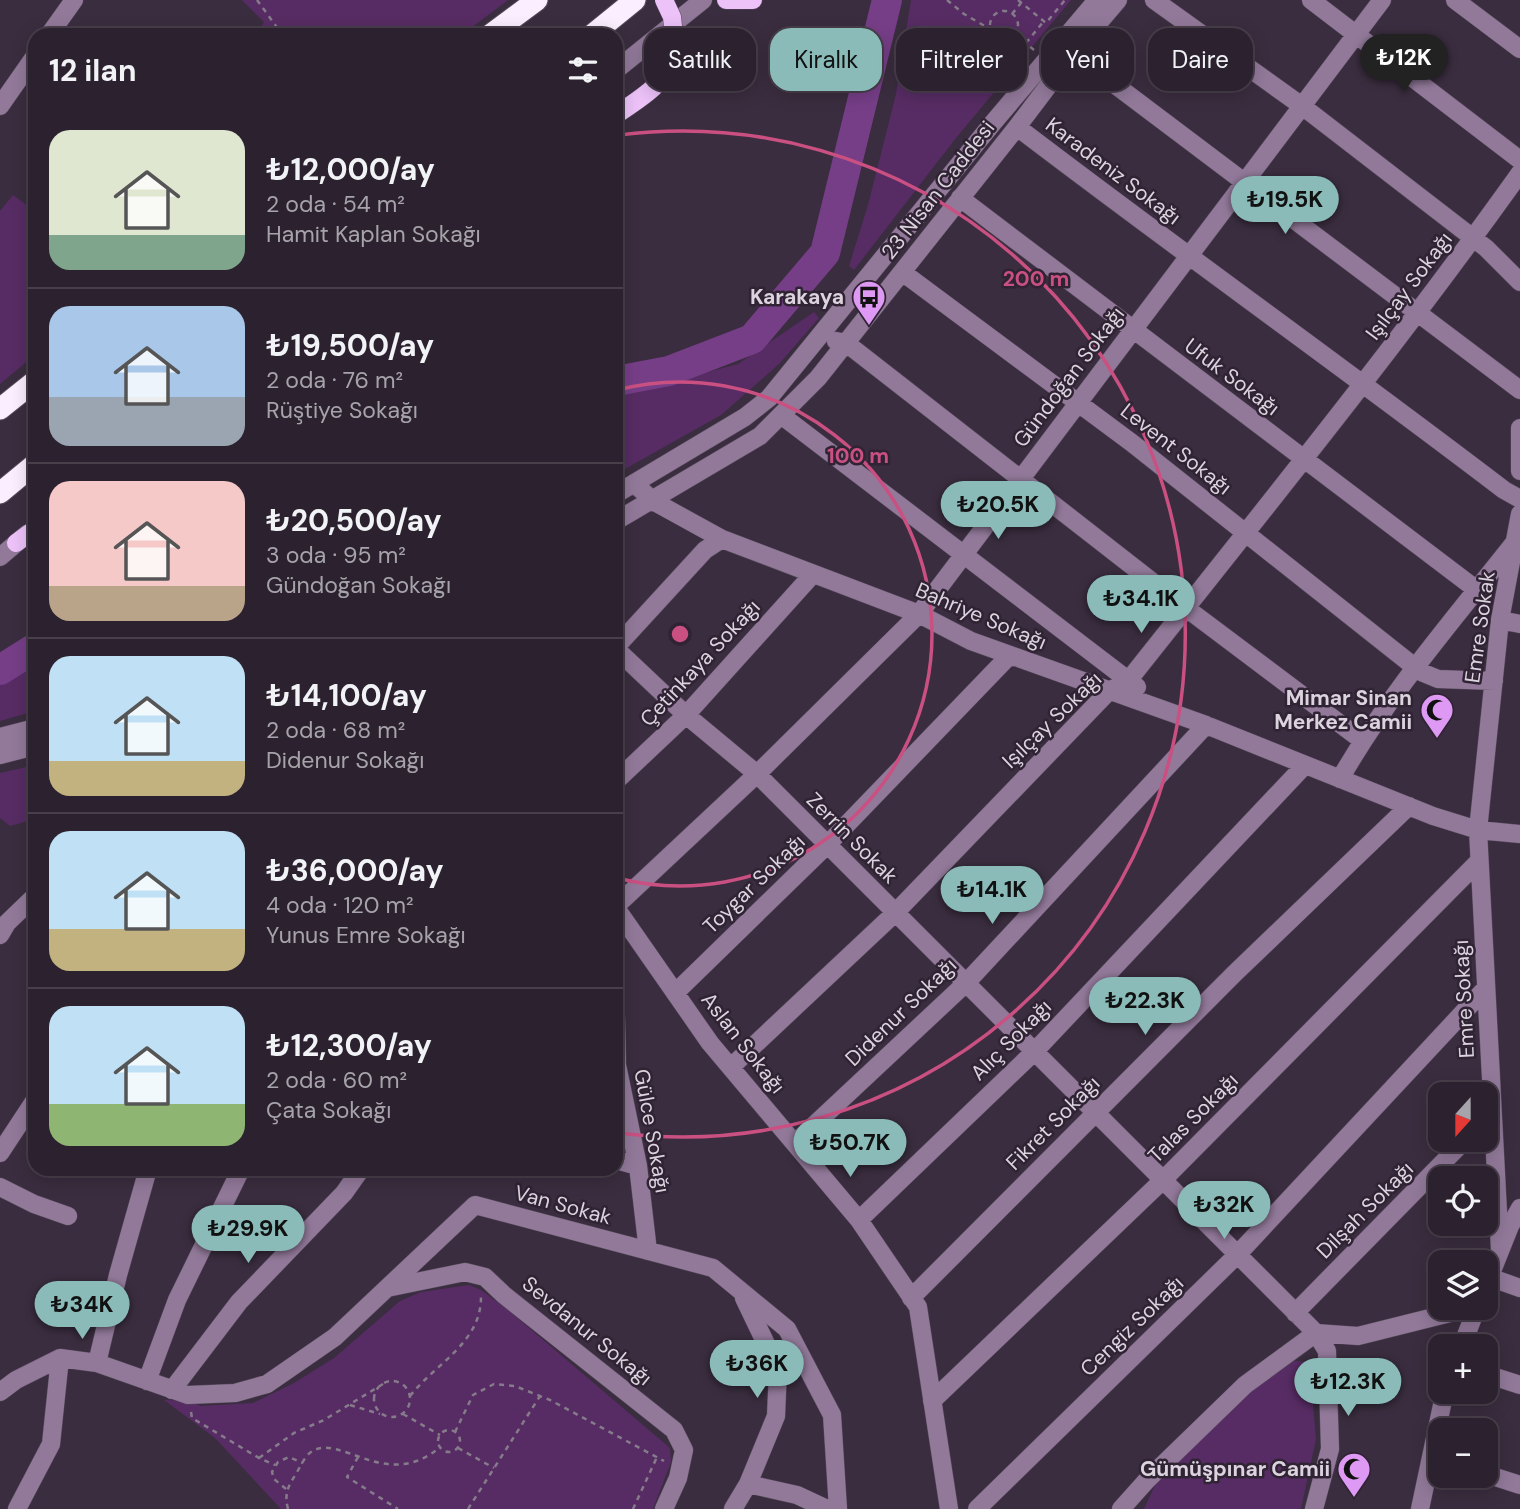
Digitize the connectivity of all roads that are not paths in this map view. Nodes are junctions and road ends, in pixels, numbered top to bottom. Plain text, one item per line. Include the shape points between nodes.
1 (74, 0) edge
2 (537, 0) edge
3 (635, 0) edge
4 (664, 0) edge
5 (703, 0) edge
6 (753, 0) edge
7 (1097, 0) edge
8 (1118, 0) edge
9 (1154, 0) edge
10 (1311, 0) edge
11 (1382, 0) edge
12 (1455, 0) edge
13 (729, 1) edge
14 (55, 28) edge
15 (499, 28) edge
16 (601, 28) edge
17 (1094, 28) edge
18 (1356, 34) junction
19 (1520, 48) edge
20 (623, 63) edge
21 (28, 66) edge
22 (1044, 91) edge
23 (1124, 91) edge
24 (0, 106) edge
25 (1302, 106) junction
26 (623, 110) edge
27 (1017, 127) junction
28 (1520, 160) edge
29 (1520, 173) edge
30 (1245, 182) junction
31 (960, 198) junction
32 (1473, 239) junction
33 (1188, 257) junction
34 (902, 272) junction
35 (1520, 282) edge
36 (1417, 313) junction
37 (1133, 330) junction
38 (821, 334) junction
39 (846, 343) junction
40 (1364, 383) junction
41 (28, 387) edge
42 (1520, 390) edge
43 (1078, 403) junction
44 (0, 409) edge
45 (781, 415) junction
46 (1520, 428) edge
47 (1304, 460) junction
48 (28, 470) edge
49 (1520, 471) edge
50 (1020, 479) junction
51 (634, 483) junction
52 (623, 490) edge
53 (0, 493) edge
54 (1520, 499) edge
55 (653, 501) junction
56 (1520, 514) edge
57 (623, 517) edge
58 (1246, 532) junction
59 (28, 534) edge
60 (722, 539) junction
61 (1517, 541) junction
62 (16, 543) joint
63 (964, 555) junction
64 (0, 557) edge
65 (813, 574) junction
66 (1477, 590) junction
67 (1186, 608) junction
68 (919, 614) junction
69 (1500, 620) junction
70 (1520, 624) edge
71 (623, 640) edge
72 (623, 655) edge
73 (1010, 655) junction
74 (1417, 668) junction
75 (1128, 681) junction
76 (1494, 681) junction
77 (1109, 691) junction
78 (1169, 712) junction
79 (686, 715) junction
80 (1206, 725) junction
81 (28, 729) edge
82 (0, 737) edge
83 (1363, 741) junction
84 (28, 748) edge
85 (0, 755) edge
86 (1306, 765) junction
87 (623, 774) edge
88 (757, 775) junction
89 (1339, 779) junction
90 (1409, 806) junction
91 (1478, 830) junction
92 (1520, 834) edge
93 (827, 845) junction
94 (1479, 861) junction
95 (623, 900) edge
96 (28, 903) edge
97 (895, 913) junction
98 (623, 917) edge
99 (0, 935) edge
100 (965, 983) junction
101 (1486, 988) junction
102 (675, 993) junction
103 (1034, 1052) junction
104 (731, 1068) junction
105 (1488, 1082) edge
106 (623, 1094) edge
107 (28, 1111) edge
108 (1096, 1113) junction
109 (795, 1143) junction
110 (1453, 1152) edge
111 (1492, 1152) edge
112 (0, 1153) edge
113 (623, 1162) edge
114 (638, 1166) junction
115 (146, 1176) edge
116 (238, 1176) edge
117 (356, 1176) edge
118 (1163, 1180) junction
119 (0, 1187) edge
120 (1520, 1208) edge
121 (68, 1216) dead end
122 (859, 1220) junction
123 (1500, 1250) junction
124 (648, 1251) junction
125 (1237, 1255) junction
126 (1498, 1255) edge
127 (1498, 1284) edge
128 (387, 1288) junction
129 (1520, 1288) edge
130 (741, 1292) junction
131 (911, 1298) junction
132 (1295, 1312) junction
133 (1428, 1319) edge
134 (1316, 1333) junction
135 (60, 1358) junction
136 (97, 1363) junction
137 (1498, 1378) edge
138 (146, 1381) junction
139 (1520, 1385) edge
140 (0, 1392) edge
141 (180, 1392) junction
142 (932, 1401) junction
143 (1498, 1478) edge
144 (1147, 1480) junction
145 (1428, 1483) edge
146 (748, 1484) junction
147 (1520, 1485) edge
148 (17, 1509) edge
149 (664, 1509) edge
150 (733, 1509) edge
151 (827, 1509) edge
152 (838, 1509) edge
153 (949, 1509) edge
154 (977, 1509) edge
155 (1121, 1509) edge
156 (1135, 1509) edge
157 (1314, 1509) edge
158 (1420, 1509) edge

1 - 14 street
2 - 15 highway
3 - 16 highway
4 - 26 main road, bridge via 672,17 672,61 652,90
5 - 20 street
6 - 13 main road
7 - 38 street, 23 Nisan Caddesi
8 - 17 street, 23 Nisan Caddesi
9 - 25 street
10 - 18 street
11 - 18 street, Gündoğan Sokağı
12 - 19 street
18 - 25 street, Gündoğan Sokağı
18 - 28 street
21 - 24 street
22 - 27 street, 23 Nisan Caddesi
23 - 30 street
25 - 30 street, Gündoğan Sokağı
25 - 32 street
27 - 31 street, 23 Nisan Caddesi
27 - 33 street, Karadeniz Sokağı
29 - 32 street, Işılçay Sokağı
30 - 33 street, Gündoğan Sokağı
30 - 36 street
31 - 34 street, 23 Nisan Caddesi
31 - 37 street, Ufuk Sokağı
32 - 35 street
32 - 36 street, Işılçay Sokağı
33 - 37 street, Gündoğan Sokağı
33 - 40 street, Karadeniz Sokağı
34 - 39 street, 23 Nisan Caddesi
34 - 43 street, Levent Sokağı
36 - 40 street, Işılçay Sokağı
36 - 42 street
37 - 43 street, Gündoğan Sokağı
37 - 47 street, Ufuk Sokağı
38 - 39 street
38 - 51 street, 23 Nisan Caddesi via 769,398
39 - 45 street, 23 Nisan Caddesi
39 - 50 street
40 - 47 street, Işılçay Sokağı
40 - 54 street, Karadeniz Sokağı
41 - 44 highway
43 - 50 street, Gündoğan Sokağı
43 - 58 street, Levent Sokağı
45 - 55 street, 23 Nisan Caddesi via 760,436
45 - 63 street
46 - 49 street
47 - 58 street, Işılçay Sokağı
47 - 66 street, Ufuk Sokağı
48 - 53 highway
50 - 63 street, Gündoğan Sokağı
50 - 67 street
51 - 52 street, 23 Nisan Caddesi
51 - 55 street, Bahriye Sokağı
55 - 57 street, 23 Nisan Caddesi
55 - 60 street, Bahriye Sokağı
56 - 61 street, Emre Sokak
58 - 67 street, Işılçay Sokağı
58 - 74 street, Levent Sokağı
59 - 62 main road
60 - 65 street, Bahriye Sokağı
60 - 71 street via 705,550
61 - 66 street
61 - 69 street, Emre Sokak
62 - 64 street
63 - 68 street, Gündoğan Sokağı
63 - 75 street
65 - 68 street, Bahriye Sokağı
65 - 79 street, Çetinkaya Sokağı
66 - 74 street
67 - 75 street, Işılçay Sokağı
67 - 83 street
68 - 73 street, Bahriye Sokağı
68 - 88 street, Gündoğan Sokağı
69 - 70 street
69 - 76 street, Emre Sokak
72 - 79 street, Zerrin Sokak
73 - 77 street, Bahriye Sokağı
73 - 93 street, Toygar Sokağı
74 - 76 street, Levent Sokağı via 1438,679
74 - 83 street
75 - 77 street, Işılçay Sokağı
75 - 78 street
76 - 91 street, Emre Sokak
77 - 78 street, Bahriye Sokağı
77 - 97 street, Işılçay Sokağı
78 - 80 street, Bahriye Sokağı
79 - 87 street, Çetinkaya Sokağı
79 - 88 street, Zerrin Sokak
80 - 86 street, Bahriye Sokağı
80 - 100 street, Didenur Sokağı
81 - 82 street
83 - 89 street
84 - 85 street
86 - 89 street, Bahriye Sokağı
86 - 103 street, Alıç Sokağı
88 - 93 street, Zerrin Sokak
88 - 95 street, Gündoğan Sokağı
89 - 90 street, Bahriye Sokağı
90 - 91 street, Bahriye Sokağı
90 - 108 street, Fikret Sokağı
91 - 92 street, Bahriye Sokağı
91 - 94 street, Emre Sokağı
93 - 97 street, Zerrin Sokak
93 - 102 street, Toygar Sokağı
94 - 101 street, Emre Sokağı
94 - 118 street, Talas Sokağı
96 - 99 street
97 - 100 street, Zerrin Sokak
97 - 104 street, Işılçay Sokağı
98 - 102 street, Aslan Sokağı
100 - 103 street, Zerrin Sokak
100 - 109 street, Didenur Sokağı
101 - 105 street, Emre Sokağı
101 - 125 street, Cengiz Sokağı
102 - 104 street, Aslan Sokağı
103 - 108 street, Zerrin Sokak
103 - 122 street, Alıç Sokağı
104 - 109 street, Aslan Sokağı
106 - 114 street, Gülce Sokağı
107 - 112 street
108 - 118 street, Zerrin Sokak
108 - 131 street, Fikret Sokağı
109 - 122 street, Aslan Sokağı
110 - 132 street, Dilşah Sokağı
111 - 123 street, Emre Sokağı
113 - 114 street
114 - 124 street, Gülce Sokağı
115 - 136 street
116 - 138 street via 177,1300
117 - 141 street via 239,1302
118 - 125 street, Zerrin Sokak
118 - 142 street, Talas Sokağı
119 - 121 street
120 - 123 street
122 - 131 street, Aslan Sokağı
123 - 126 street
124 - 128 street, Van Sokak via 475,1205
124 - 130 street, Van Sokak via 713,1268
125 - 132 street, Zerrin Sokak
125 - 154 street, Cengiz Sokağı
127 - 129 street
128 - 141 street, Van Sokak via 335,1337 267,1384 235,1393
128 - 149 street, Sevdanur Sokağı via 465,1272 485,1277 674,1430 684,1450
130 - 146 street via 778,1369 776,1416
130 - 152 street, Van Sokak via 787,1329 832,1415
131 - 142 street, Aslan Sokağı via 918,1307
132 - 134 street, Zerrin Sokak
133 - 134 street via 1358,1336
134 - 144 street via 1245,1385
134 - 157 street via 1327,1351 1330,1449
135 - 136 street, Van Sokak
135 - 140 street
135 - 148 street via 51,1444
136 - 138 street, Van Sokak
137 - 139 street
138 - 141 street, Van Sokak
142 - 153 street, Aslan Sokağı
143 - 147 street
144 - 155 street
144 - 156 street
145 - 158 street
146 - 150 street
146 - 151 street via 797,1494

